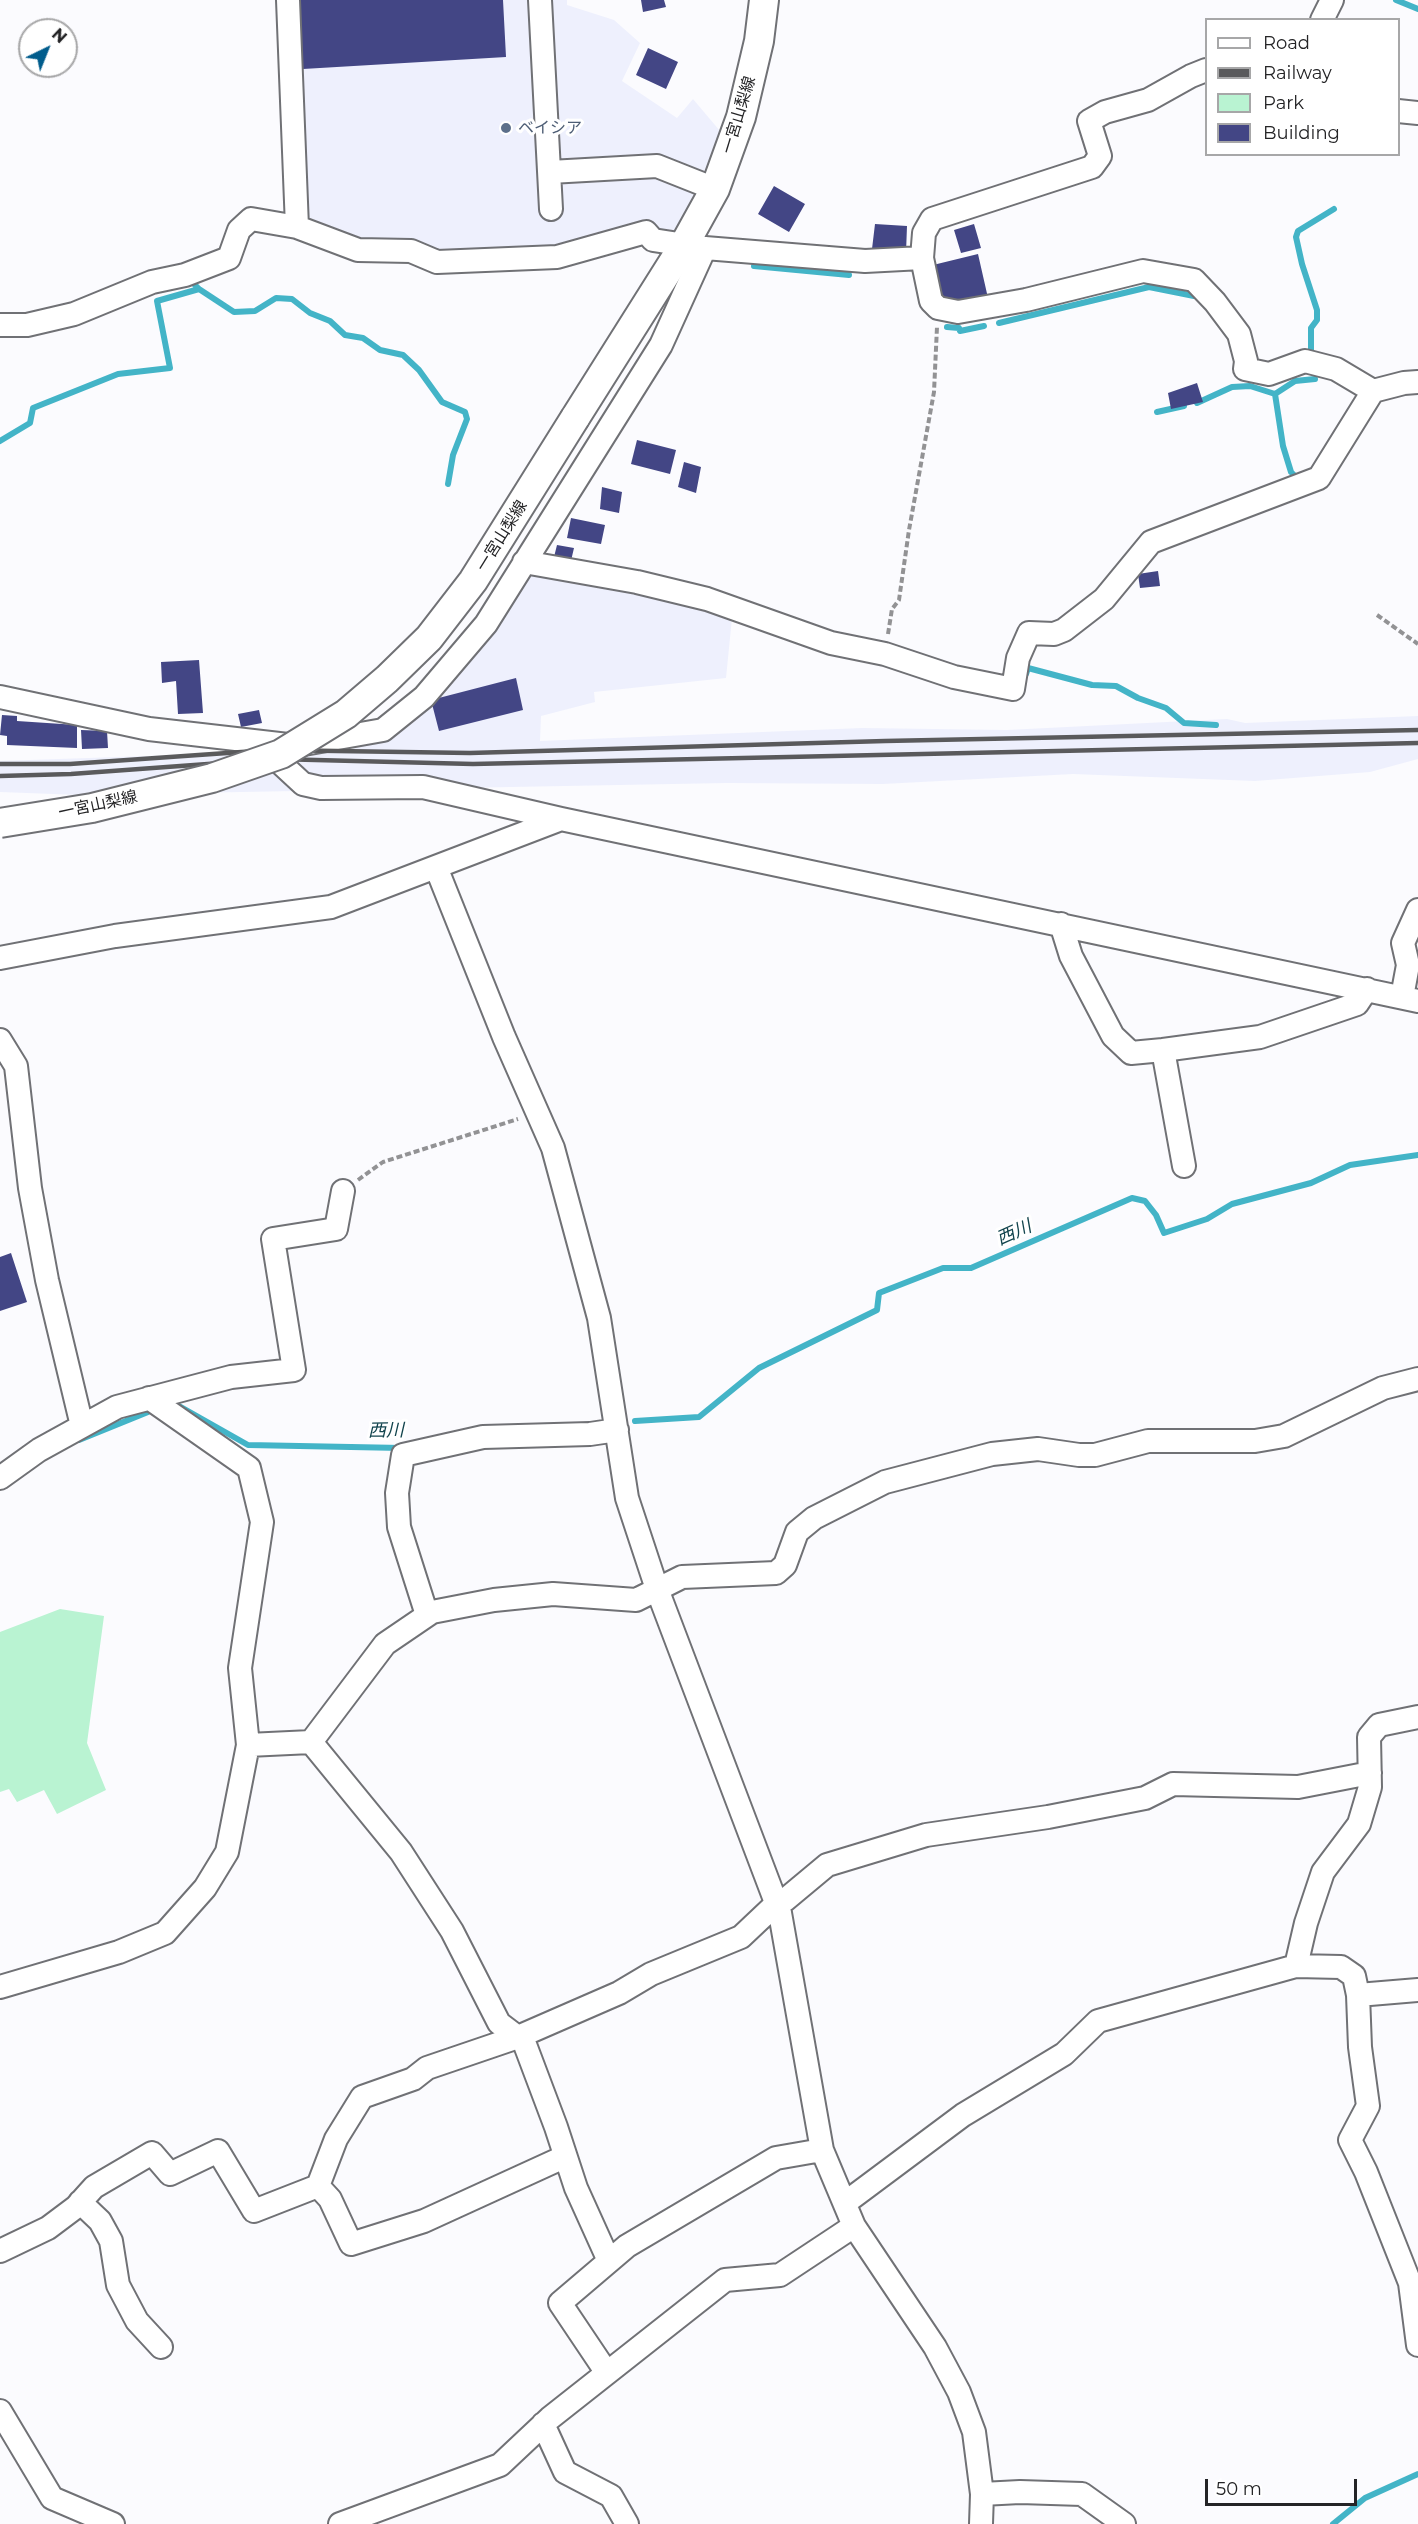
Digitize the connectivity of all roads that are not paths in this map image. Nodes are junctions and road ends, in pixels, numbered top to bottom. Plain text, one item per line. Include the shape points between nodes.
1 (288, 0) edge
2 (540, 0) edge
3 (765, 0) edge
4 (1332, 0) edge
5 (1323, 18) edge
6 (1205, 70) edge
7 (1400, 111) edge
8 (1418, 113) edge
9 (550, 172) junction
10 (715, 189) junction
11 (551, 208) dead end
12 (297, 227) junction
13 (704, 247) junction
14 (922, 258) junction
15 (0, 325) edge
16 (1418, 382) edge
17 (1373, 391) junction
18 (524, 562) junction
19 (0, 697) edge
20 (292, 745) junction
21 (561, 819) junction
22 (0, 823) edge
23 (436, 867) junction
24 (1418, 910) edge
25 (1061, 924) junction
26 (0, 958) edge
27 (1367, 989) junction
28 (1410, 999) edge
29 (0, 1040) edge
30 (1163, 1050) junction
31 (1184, 1166) dead end
32 (343, 1191) road end
33 (1418, 1379) edge
34 (149, 1398) junction
35 (82, 1426) junction
36 (617, 1430) junction
37 (0, 1479) edge
38 (657, 1589) junction
39 (427, 1615) junction
40 (1418, 1717) edge
41 (311, 1742) junction
42 (248, 1745) junction
43 (1370, 1773) junction
44 (777, 1903) junction
45 (1296, 1966) junction
46 (0, 1987) edge
47 (1418, 1990) edge
48 (1358, 1995) junction
49 (518, 2037) junction
50 (822, 2150) junction
51 (564, 2157) junction
52 (318, 2186) junction
53 (80, 2202) junction
54 (845, 2203) junction
55 (854, 2226) junction
56 (0, 2252) edge
57 (609, 2261) junction
58 (1418, 2345) edge
59 (162, 2347) dead end
60 (607, 2373) junction
61 (0, 2411) edge
62 (543, 2424) junction
63 (982, 2494) junction
64 (112, 2524) edge
65 (340, 2524) edge
66 (627, 2524) edge
67 (981, 2524) edge
68 (1124, 2524) edge

1 - 12 street
2 - 9 street
3 - 10 main road, 一宮山梨線 via 741,117
4 - 5 street
6 - 14 street via 1148,100 1105,112 1089,121 1100,156 1092,167 932,219 924,233
7 - 8 street
9 - 10 street via 657,166
9 - 11 street
10 - 13 main road, 一宮山梨線
12 - 13 street via 358,249 411,251 437,262 557,257 646,232 653,240
12 - 15 street via 251,219 239,230 229,258 185,275 152,282 74,314 27,325
13 - 14 street via 865,261
13 - 18 street via 661,345
13 - 22 main road, 一宮山梨線, bridge via 575,418 473,581 429,638 346,714 281,754 212,778 92,808
14 - 17 street via 931,301 938,308 958,312 1143,271 1194,280 1239,334 1245,369 1269,374 1305,361 1336,369
16 - 17 street
17 - 18 street via 1319,478 1151,542 1104,599 1064,630 1054,634 1029,633 1018,658 1013,689 831,643 707,599
18 - 20 street via 486,624 424,697 399,717 382,730
19 - 20 street via 149,729
20 - 21 street via 270,750 303,784 321,788 423,787
21 - 23 street
21 - 25 street
23 - 26 street via 331,907 115,936
23 - 36 street via 553,1148 599,1317
24 - 28 street via 1403,942
25 - 27 street
25 - 30 street via 1071,956 1113,1036 1131,1053
27 - 28 street
27 - 30 street via 1357,1004 1260,1037
29 - 35 street via 16,1066 30,1188 47,1280
30 - 31 street
32 - 34 street via 336,1229 273,1239 294,1370 231,1377
33 - 38 street via 1383,1388 1284,1436 1255,1441 1148,1441 1095,1455 1038,1449 992,1454 885,1482 814,1518 796,1532 785,1565 776,1573 682,1577
34 - 35 street via 117,1407
34 - 42 street via 249,1468 262,1522 240,1668
35 - 37 street via 39,1450
36 - 38 street via 627,1498
36 - 39 street via 483,1437 403,1455 399,1527
38 - 39 street via 636,1600 553,1594 494,1600
38 - 44 street
39 - 41 street via 385,1644
40 - 43 street via 1379,1725 1369,1737
41 - 42 street
41 - 49 street via 401,1852 452,1931 499,2023
42 - 46 street via 227,1852 204,1888 165,1933 119,1952
43 - 44 street via 1298,1787 1173,1784 1145,1798 1048,1817 926,1834 827,1865
43 - 45 street via 1359,1824 1323,1872
44 - 49 street via 741,1937 651,1974 619,1993
44 - 50 street
45 - 48 street via 1341,1967 1354,1976
45 - 54 street via 1098,2021 1064,2054 963,2115
47 - 48 street
48 - 58 street via 1368,2106 1350,2140 1410,2283
49 - 51 street via 528,2052
49 - 52 street via 427,2067 413,2079 362,2097 336,2139
50 - 54 street
50 - 57 street via 776,2158 627,2246
51 - 52 street via 424,2221 351,2244 330,2199
51 - 57 street
52 - 53 street via 254,2211 218,2151 170,2174 152,2153 94,2187
53 - 56 street via 48,2228
53 - 59 street via 100,2221 111,2241 118,2285 137,2321
54 - 55 street
55 - 60 street via 780,2275 725,2280
55 - 63 street via 935,2347 959,2392 974,2432
57 - 60 street via 560,2303
60 - 62 street
61 - 64 street via 52,2498
62 - 65 street via 500,2465
62 - 66 street via 565,2472 611,2496
63 - 67 street
63 - 68 street via 1082,2494

